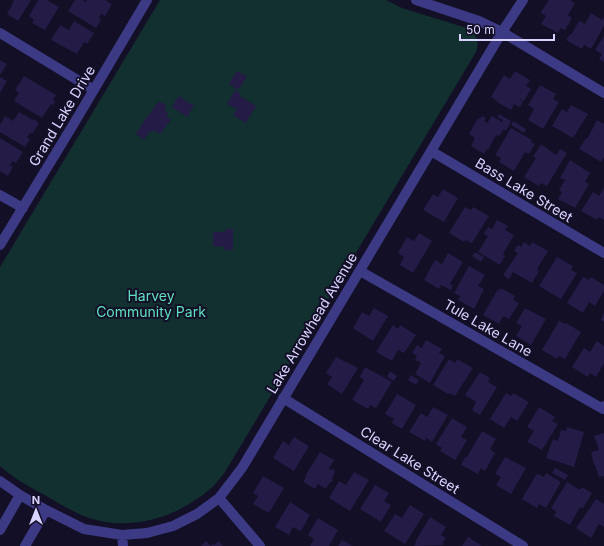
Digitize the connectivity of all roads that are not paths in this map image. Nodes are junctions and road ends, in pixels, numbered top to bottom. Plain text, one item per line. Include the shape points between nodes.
1 (147, 0) edge
2 (416, 0) edge
3 (523, 0) edge
4 (502, 32) junction
5 (0, 33) edge
6 (94, 90) junction
7 (604, 93) edge
8 (431, 151) junction
9 (0, 196) edge
10 (23, 208) junction
11 (0, 246) edge
12 (604, 253) edge
13 (360, 271) junction
14 (283, 398) junction
15 (603, 408) edge
16 (0, 481) edge
17 (20, 495) junction
18 (219, 498) junction
19 (46, 510) junction
20 (0, 530) edge
21 (122, 535) junction
22 (25, 546) edge
23 (123, 546) edge
24 (260, 546) edge
25 (523, 546) edge

1 - 6 street, Grand Lake Drive
2 - 4 street via 479,21
3 - 4 street, Lake Arrowhead Avenue
4 - 7 street
4 - 8 street, Lake Arrowhead Avenue
5 - 6 street
6 - 10 street, Grand Lake Drive
8 - 12 street, Bass Lake Street
8 - 13 street, Lake Arrowhead Avenue
9 - 10 street
10 - 11 street, Grand Lake Drive
13 - 14 street, Lake Arrowhead Avenue
13 - 15 street, Tule Lake Lane
14 - 18 street, Lake Arrowhead Avenue via 242,468
14 - 25 street, Clear Lake Street
16 - 17 street
17 - 19 street, Lake Arrowhead Avenue
17 - 20 street
18 - 21 street, Lake Arrowhead Avenue via 197,514 173,526
18 - 24 street
19 - 21 street, Lake Arrowhead Avenue via 84,529
19 - 22 street
21 - 23 street

